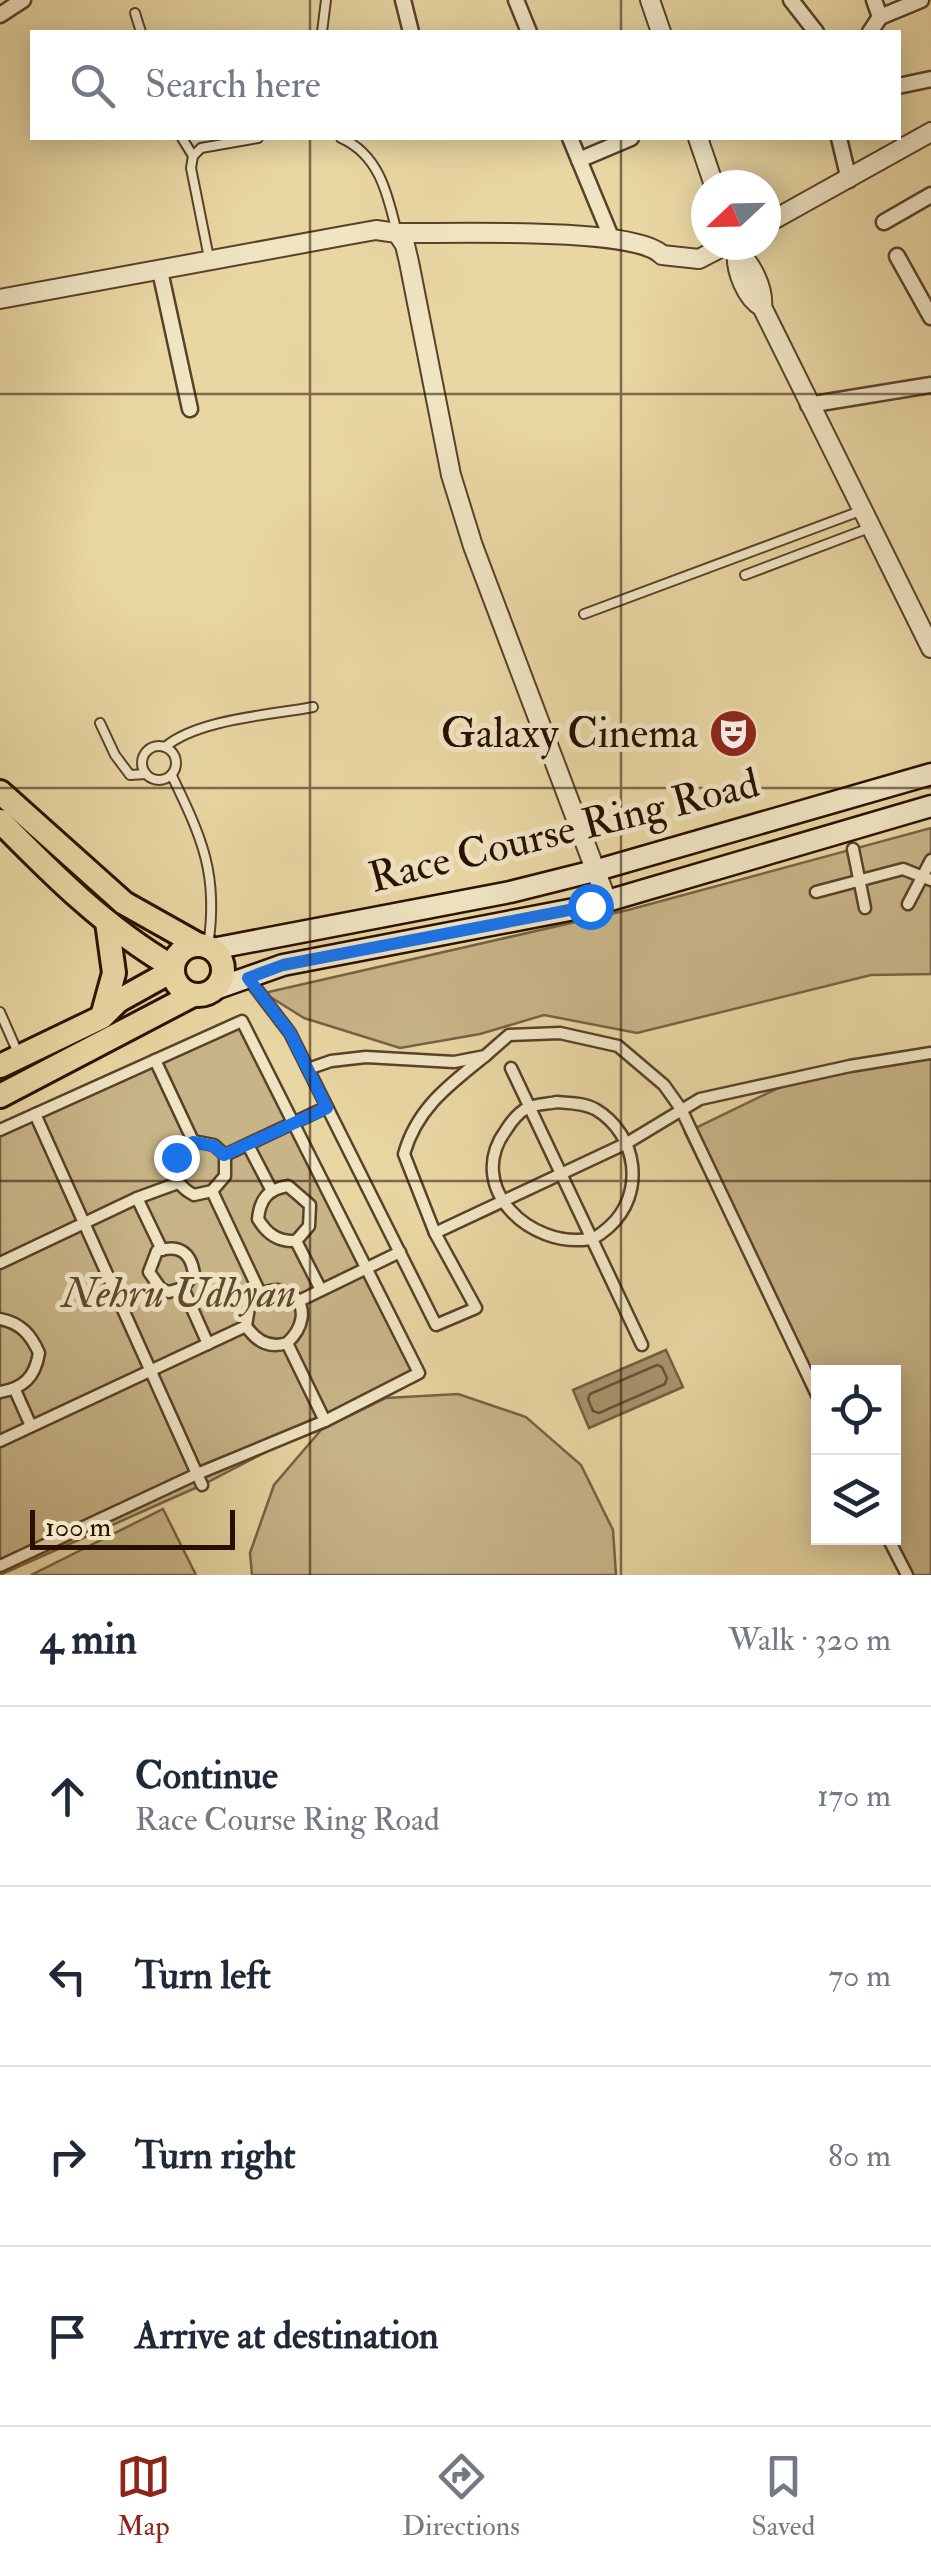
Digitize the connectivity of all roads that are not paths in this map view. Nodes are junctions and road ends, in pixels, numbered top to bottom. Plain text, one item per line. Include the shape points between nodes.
1 (23, 0) edge
2 (326, 0) edge
3 (404, 0) edge
4 (516, 0) edge
5 (650, 0) edge
6 (790, 0) edge
7 (874, 0) edge
8 (921, 0) edge
9 (134, 12) dead end
10 (0, 16) edge
11 (880, 17) junction
12 (140, 30) edge
13 (322, 30) edge
14 (410, 30) edge
15 (522, 30) edge
16 (661, 30) edge
17 (814, 30) edge
18 (871, 30) edge
19 (931, 79) edge
20 (901, 85) edge
21 (930, 134) edge
22 (183, 140) edge
23 (247, 140) edge
24 (344, 140) edge
25 (571, 140) edge
26 (626, 140) edge
27 (699, 140) edge
28 (839, 140) edge
29 (193, 156) junction
30 (579, 160) junction
31 (709, 170) edge
32 (849, 180) junction
33 (931, 196) edge
34 (781, 216) edge
35 (884, 222) dead end
36 (397, 233) junction
37 (612, 237) junction
38 (691, 246) edge
39 (898, 256) dead end
40 (210, 260) junction
41 (734, 260) edge
42 (160, 271) junction
43 (20, 295) junction
44 (0, 299) edge
45 (0, 312) edge
46 (931, 316) edge
47 (931, 384) edge
48 (808, 404) junction
49 (190, 408) dead end
50 (863, 510) junction
51 (872, 528) junction
52 (745, 575) dead end
53 (584, 614) dead end
54 (931, 648) edge
55 (313, 707) dead end
56 (100, 723) dead end
57 (165, 746) junction
58 (146, 774) junction
59 (931, 774) edge
60 (172, 776) junction
61 (0, 792) edge
62 (931, 806) edge
63 (0, 820) edge
64 (853, 849) dead end
65 (931, 860) edge
66 (594, 871) junction
67 (927, 878) edge
68 (858, 881) junction
69 (816, 892) dead end
70 (607, 901) junction
71 (908, 904) dead end
72 (865, 908) dead end
73 (107, 922) junction
74 (206, 946) junction
75 (172, 968) junction
76 (248, 978) junction
77 (204, 992) junction
78 (0, 1012) edge
79 (102, 1017) junction
80 (931, 1053) edge
81 (485, 1056) junction
82 (155, 1060) junction
83 (10, 1062) edge
84 (511, 1068) dead end
85 (308, 1070) junction
86 (0, 1096) edge
87 (529, 1106) junction
88 (327, 1108) junction
89 (681, 1109) junction
90 (35, 1114) junction
91 (0, 1130) edge
92 (193, 1142) junction
93 (627, 1143) junction
94 (248, 1145) junction
95 (224, 1155) junction
96 (561, 1172) junction
97 (178, 1183) junction
98 (212, 1191) junction
99 (272, 1191) junction
100 (137, 1198) junction
101 (502, 1202) junction
102 (85, 1222) junction
103 (435, 1233) junction
104 (592, 1239) junction
105 (296, 1241) junction
106 (162, 1250) junction
107 (400, 1252) junction
108 (0, 1263) edge
109 (366, 1268) junction
110 (183, 1288) junction
111 (321, 1290) junction
112 (260, 1293) junction
113 (299, 1301) junction
114 (0, 1319) edge
115 (246, 1326) junction
116 (208, 1344) junction
117 (287, 1344) junction
118 (642, 1345) dead end
119 (152, 1370) junction
120 (811, 1382) edge
121 (14, 1390) junction
122 (0, 1392) edge
123 (326, 1421) junction
124 (31, 1426) junction
125 (0, 1441) edge
126 (200, 1480) junction
127 (892, 1545) edge
128 (0, 1566) edge
129 (907, 1575) edge

1 - 10 street
2 - 13 lane
3 - 14 street
4 - 15 street
5 - 16 street
6 - 17 street
7 - 11 street
8 - 11 street
9 - 12 lane
11 - 18 street
19 - 20 street
21 - 32 street
22 - 29 lane
23 - 29 lane via 202,148
24 - 36 lane via 381,176
25 - 30 street
26 - 30 street
27 - 31 street
28 - 32 street
29 - 40 lane
30 - 37 street
32 - 34 street
33 - 35 street
36 - 37 street
36 - 40 street via 376,230
36 - 66 street via 410,262 451,475
37 - 38 street
39 - 46 street
40 - 42 street
41 - 48 street
42 - 43 street
42 - 49 street
43 - 44 street
43 - 45 street
47 - 48 street
48 - 50 street
50 - 51 street
50 - 53 lane
51 - 52 lane
51 - 54 street
55 - 57 lane via 203,728
56 - 58 lane via 124,770
57 - 58 lane via 145,753
57 - 60 lane via 176,759
58 - 60 lane via 162,781
59 - 66 main road, Race Course Ring Road
60 - 74 lane via 209,869 213,898
61 - 74 main road via 124,903
62 - 70 main road, Race Course Ring Road
63 - 73 main road
64 - 68 street
65 - 67 street
66 - 70 street
66 - 74 main road, Race Course Ring Road
67 - 68 street via 903,868
67 - 71 street
68 - 69 street
68 - 72 street
70 - 76 main road, Race Course Ring Road via 283,965
73 - 75 main road
73 - 79 main road via 114,973
74 - 75 main road via 179,952
74 - 77 main road via 223,970
75 - 77 main road via 181,989
75 - 79 main road
76 - 77 main road, Race Course Ring Road
76 - 85 street via 290,1033
77 - 86 main road, Race Course Ring Road
78 - 83 lane
79 - 83 main road
80 - 89 street via 700,1099
81 - 85 street via 454,1062 366,1058
81 - 89 street via 509,1036 560,1034 618,1046
81 - 103 street via 420,1116 404,1154
82 - 90 street
82 - 92 street
82 - 109 street via 242,1021
84 - 87 street
85 - 88 street
87 - 93 street via 594,1108
87 - 96 street
87 - 101 street via 493,1152
88 - 94 street
88 - 107 street
89 - 93 street
89 - 120 street
90 - 91 street
90 - 102 street
92 - 95 street
92 - 97 street via 176,1157
93 - 96 street
93 - 104 street via 630,1200
94 - 95 street
94 - 99 street
95 - 98 street via 225,1176
96 - 101 street
96 - 104 street
97 - 98 street via 194,1194
97 - 100 street
98 - 112 street
99 - 105 street via 258,1219 283,1242
99 - 105 street via 288,1186 310,1205 308,1226
100 - 102 street
100 - 106 street
101 - 103 street
101 - 104 street via 535,1232
102 - 108 street
102 - 119 street
103 - 107 street via 476,1308 436,1325
104 - 118 street
105 - 111 street
106 - 110 street via 182,1250 192,1259 194,1274
106 - 110 street via 149,1272 154,1282 169,1292
107 - 109 street
109 - 111 street
109 - 123 street via 419,1373
110 - 116 street
111 - 113 street
112 - 113 street via 276,1288
112 - 115 street via 250,1302
113 - 117 street via 300,1328
114 - 121 street via 20,1326 39,1354 30,1380
115 - 116 street
115 - 117 street via 269,1345
116 - 119 street
117 - 123 street
119 - 124 street
119 - 126 street
121 - 122 street
121 - 124 street
123 - 126 street
124 - 125 street
126 - 128 street
127 - 129 street

